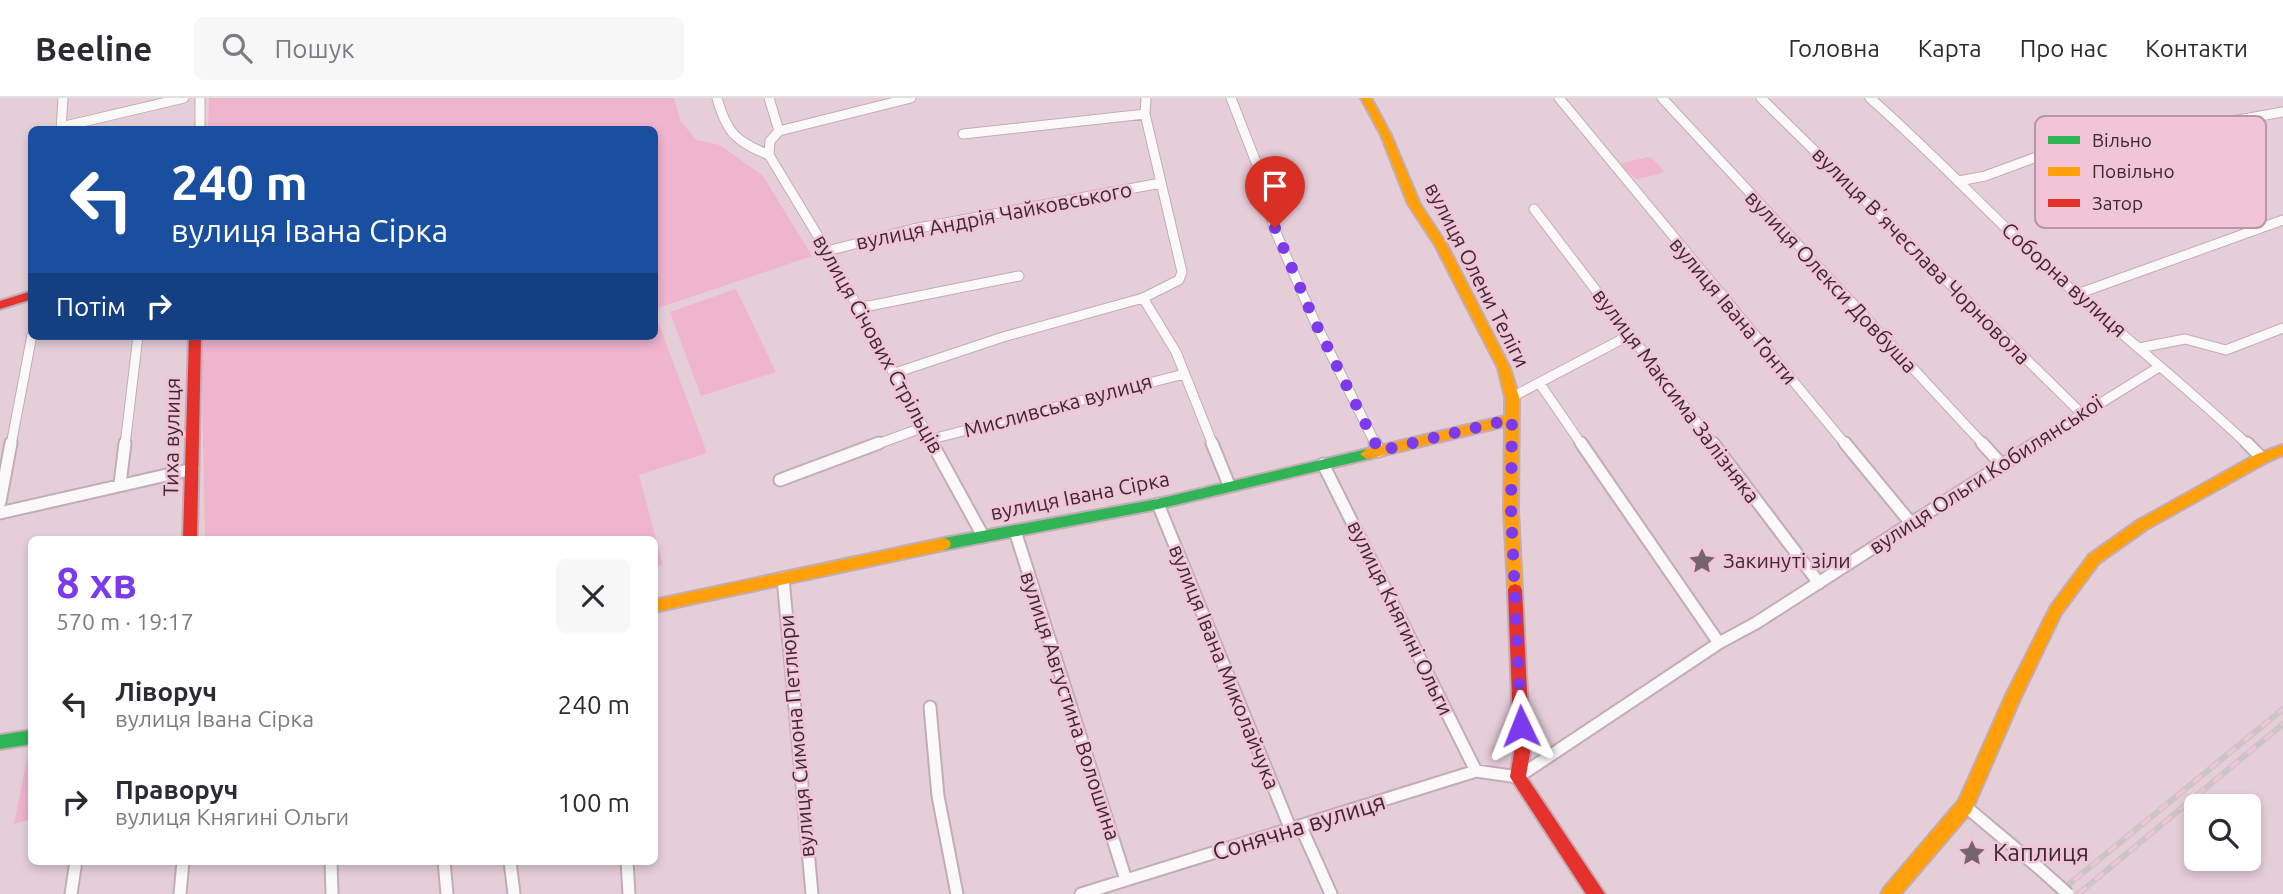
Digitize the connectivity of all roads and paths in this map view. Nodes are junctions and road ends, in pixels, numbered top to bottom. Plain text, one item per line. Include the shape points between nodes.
1 (63, 98) edge
2 (184, 98) edge
3 (200, 98) edge
4 (717, 98) edge
5 (769, 98) edge
6 (911, 98) edge
7 (1146, 98) edge
8 (1231, 98) edge
9 (1366, 98) edge
10 (1559, 98) edge
11 (1662, 98) edge
12 (1761, 98) edge
13 (1870, 98) edge
14 (2283, 112) edge
15 (1145, 114) junction
16 (2261, 116) edge
17 (61, 126) edge
18 (69, 126) edge
19 (200, 126) edge
20 (779, 131) junction
21 (962, 134) dead end
22 (769, 155) junction
23 (2035, 158) edge
24 (1959, 181) junction
25 (1161, 183) junction
26 (1534, 209) dead end
27 (2283, 220) edge
28 (2266, 226) edge
29 (2261, 228) edge
30 (827, 251) junction
31 (1019, 276) dead end
32 (2080, 293) junction
33 (28, 296) edge
34 (1143, 298) junction
35 (0, 305) edge
36 (856, 305) junction
37 (2283, 328) edge
38 (1628, 336) junction
39 (31, 340) edge
40 (138, 340) edge
41 (195, 340) edge
42 (2140, 348) junction
43 (2160, 367) junction
44 (895, 373) junction
45 (1184, 374) junction
46 (1540, 384) junction
47 (1512, 397) junction
48 (2081, 413) junction
49 (1512, 419) junction
50 (924, 427) junction
51 (932, 439) junction
52 (2283, 450) edge
53 (1379, 451) junction
54 (2262, 458) junction
55 (1323, 464) junction
56 (2001, 464) junction
57 (193, 469) junction
58 (779, 480) dead end
59 (120, 484) junction
60 (1229, 485) junction
61 (0, 502) edge
62 (1158, 504) junction
63 (0, 513) edge
64 (1909, 522) junction
65 (1015, 531) junction
66 (190, 536) edge
67 (983, 536) junction
68 (783, 578) junction
69 (1819, 583) junction
70 (658, 605) edge
71 (1719, 643) junction
72 (930, 707) dead end
73 (28, 738) edge
74 (0, 742) edge
75 (1476, 771) junction
76 (1518, 777) junction
77 (1965, 806) junction
78 (1296, 829) junction
79 (75, 865) edge
80 (183, 865) edge
81 (331, 865) edge
82 (444, 865) edge
83 (510, 865) edge
84 (627, 865) edge
85 (1121, 886) edge
86 (71, 894) edge
87 (180, 894) edge
88 (332, 894) edge
89 (447, 894) edge
90 (514, 894) edge
91 (629, 894) edge
92 (812, 894) edge
93 (957, 894) edge
94 (1081, 894) edge
95 (1331, 894) edge
96 (1596, 894) edge
97 (1891, 894) edge
98 (2068, 894) edge

1 - 17 street
2 - 18 street
3 - 19 street
4 - 22 street via 731,135
5 - 20 street
6 - 20 street
7 - 15 street
8 - 53 street via 1261,174 1275,228 1314,320
9 - 47 street, вулиця Олени Теліги via 1415,204 1504,368
10 - 64 street, вулиця Івана Ґонти
11 - 56 street, вулиця Олекси Довбуша
12 - 48 street, вулиця Вʼячеслава Чорновола
13 - 24 street, Соборна вулиця
14 - 16 street
15 - 21 street
15 - 25 street
20 - 22 street via 770,141
22 - 30 street, вулиця Січових Стрільців
23 - 24 street
24 - 32 street, Соборна вулиця via 2052,272
25 - 30 street, вулиця Андрія Чайковського via 913,229
25 - 34 street via 1182,272 1180,280
26 - 38 street, вулиця Максима Залізняка
27 - 28 street
29 - 32 street
30 - 36 street, вулиця Січових Стрільців
31 - 36 street
32 - 42 street, Соборна вулиця
33 - 35 street
34 - 44 street
34 - 45 street
36 - 44 street, вулиця Січових Стрільців
37 - 42 street via 2226,350 2185,339
38 - 46 street
38 - 69 street, вулиця Максима Залізняка
39 - 61 street
40 - 59 street
41 - 57 street, Тиха вулиця
42 - 43 street, Соборна вулиця
43 - 48 street, вулиця Ольги Кобилянської
43 - 54 street, Соборна вулиця
44 - 50 street, вулиця Січових Стрільців
45 - 51 street, Мисливська вулиця
45 - 60 street
46 - 47 street
46 - 71 street
47 - 49 street, вулиця Олени Теліги
48 - 56 street, вулиця Ольги Кобилянської
49 - 53 street, вулиця Івана Сірка
49 - 76 street, вулиця Олени Теліги via 1511,510 1522,754
50 - 51 street, вулиця Січових Стрільців
50 - 58 street
51 - 67 street, вулиця Січових Стрільців
52 - 54 street
53 - 55 street, вулиця Івана Сірка
54 - 77 street via 2142,525 2094,559 2056,610
55 - 60 street, вулиця Івана Сірка
55 - 75 street, вулиця Княгині Ольги
56 - 64 street, вулиця Ольги Кобилянської
57 - 59 street
57 - 66 street, Тиха вулиця
59 - 63 street
60 - 62 street, вулиця Івана Сірка
62 - 65 street, вулиця Івана Сірка
62 - 78 street, вулиця Івана Миколайчука
64 - 69 street, вулиця Ольги Кобилянської
65 - 67 street, вулиця Івана Сірка
65 - 85 street, вулиця Августина Волошина
67 - 68 street, вулиця Івана Сірка
68 - 70 street, вулиця Івана Сірка
68 - 92 street, вулиця Симона Петлюри
69 - 71 street, вулиця Ольги Кобилянської
71 - 76 street, вулиця Ольги Кобилянської
72 - 93 street via 938,796
73 - 74 street
75 - 76 street, Сонячна вулиця
75 - 78 street, Сонячна вулиця
76 - 96 street
77 - 97 street
77 - 98 street, bridge
78 - 85 street, Сонячна вулиця
78 - 95 street, вулиця Івана Миколайчука
79 - 86 street
80 - 87 street
81 - 88 street
82 - 89 street
83 - 90 street
84 - 91 street
85 - 94 street, Сонячна вулиця

